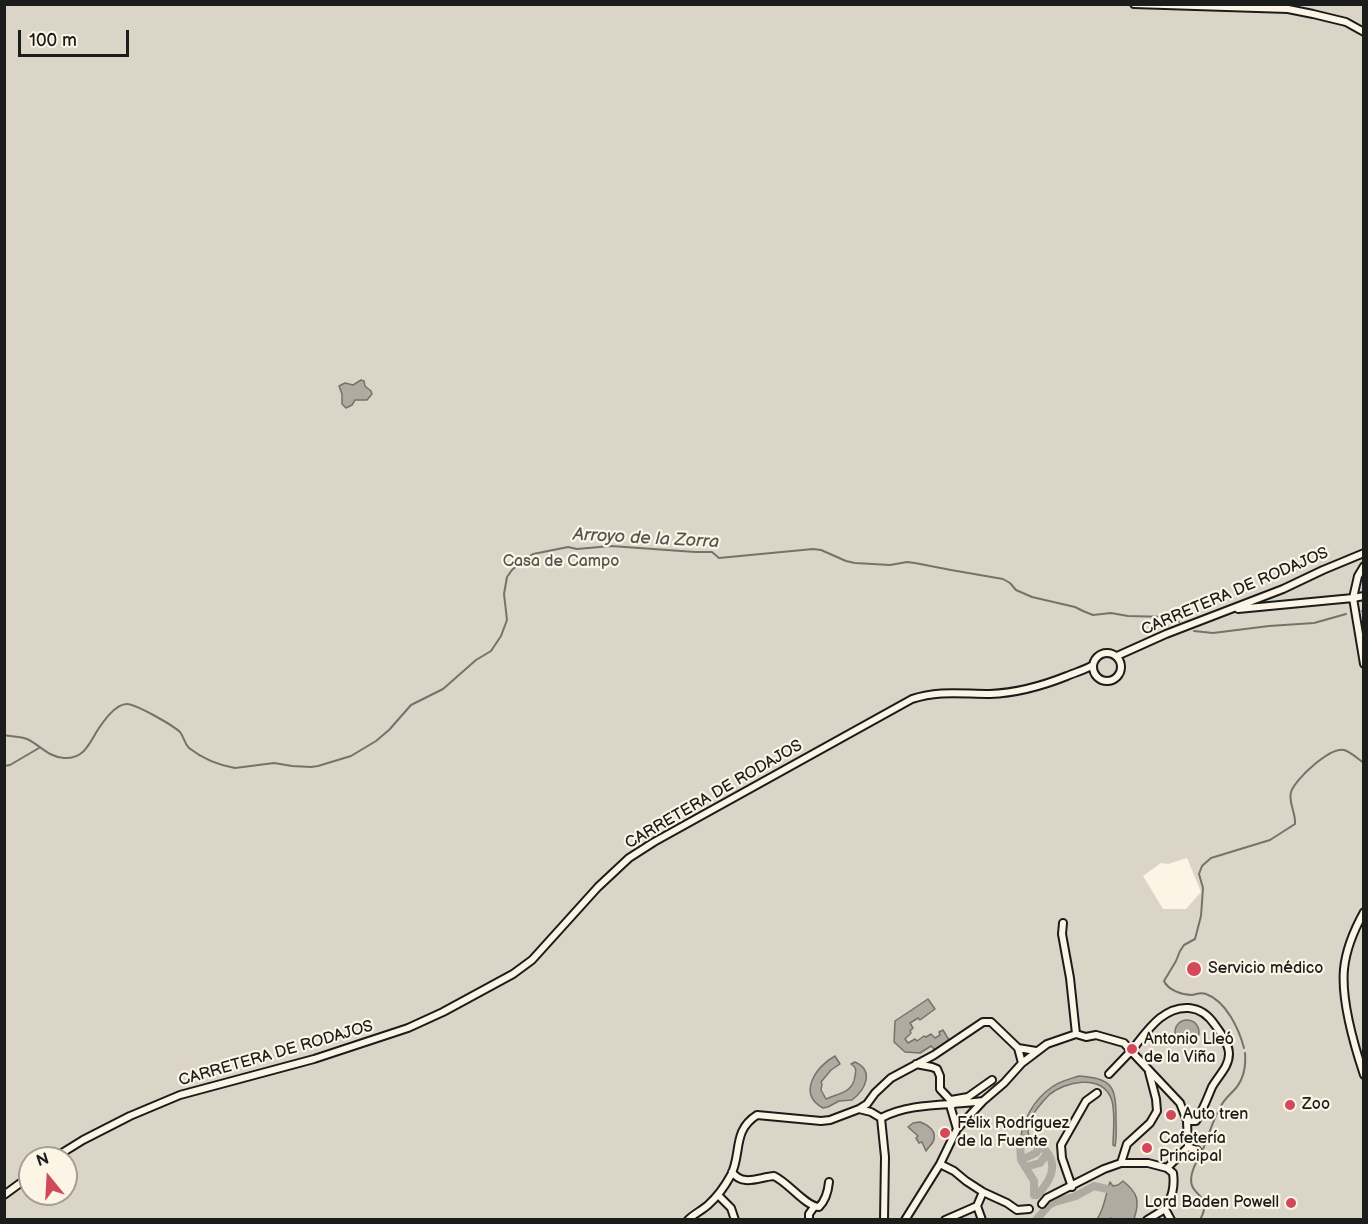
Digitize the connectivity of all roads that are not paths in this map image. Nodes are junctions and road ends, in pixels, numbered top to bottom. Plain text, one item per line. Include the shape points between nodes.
1 (1134, 4) edge
2 (1364, 32) edge
3 (1364, 553) edge
4 (1364, 566) edge
5 (1364, 596) edge
6 (1353, 598) junction
7 (1228, 610) junction
8 (1117, 656) junction
9 (1364, 664) edge
10 (1093, 665) junction
11 (1364, 912) edge
12 (1063, 923) dead end
13 (1076, 1034) junction
14 (1018, 1048) junction
15 (1036, 1051) junction
16 (1131, 1051) junction
17 (1022, 1063) junction
18 (916, 1064) junction
19 (1149, 1071) junction
20 (1109, 1074) dead end
21 (1364, 1075) edge
22 (992, 1080) dead end
23 (1097, 1092) dead end
24 (983, 1101) junction
25 (952, 1103) junction
26 (859, 1109) junction
27 (881, 1118) junction
28 (1187, 1121) junction
29 (957, 1129) junction
30 (73, 1146) edge
31 (1188, 1147) junction
32 (1197, 1150) dead end
33 (1121, 1163) junction
34 (940, 1164) junction
35 (1167, 1168) junction
36 (732, 1172) junction
37 (829, 1182) dead end
38 (18, 1185) edge
39 (1072, 1187) junction
40 (983, 1192) junction
41 (4, 1195) edge
42 (718, 1195) junction
43 (1042, 1204) dead end
44 (977, 1206) junction
45 (814, 1207) junction
46 (1029, 1209) dead end
47 (1165, 1209) junction
48 (1017, 1210) junction
49 (907, 1217) edge
50 (688, 1220) edge
51 (735, 1220) edge
52 (808, 1220) edge
53 (884, 1220) edge
54 (916, 1220) edge
55 (945, 1220) edge
56 (982, 1220) edge
57 (1017, 1220) edge
58 (1147, 1220) edge
59 (1171, 1220) edge

1 - 2 street via 1288,9 1346,22
3 - 7 street, CARRETERA DE RODAJOS
4 - 6 street
5 - 6 street
6 - 7 street
6 - 9 street
7 - 8 street, CARRETERA DE RODAJOS
8 - 10 street via 1101,655
8 - 10 street via 1121,671 1112,680 1103,681 1095,675
10 - 30 street, CARRETERA DE RODAJOS via 1019,691 942,693 912,699 629,858 532,960 443,1012 408,1028 314,1059 180,1095
11 - 21 street via 1353,934 1344,983 1351,1035
12 - 13 street
13 - 15 street
13 - 16 street via 1115,1040
14 - 15 street
14 - 17 street
14 - 18 street via 992,1022 983,1022
15 - 17 street
16 - 19 street
16 - 20 street
16 - 28 street via 1166,1013 1192,1008 1210,1018 1225,1040 1227,1065 1196,1121
17 - 24 street
18 - 25 street via 937,1069 940,1089
18 - 26 street via 891,1078
19 - 28 street via 1180,1103
19 - 33 street via 1157,1111 1128,1144
22 - 25 street
23 - 39 street via 1086,1101 1061,1145
24 - 25 street
24 - 29 street
25 - 27 street via 893,1112
25 - 29 street
26 - 27 street
26 - 36 street via 821,1121 757,1115 744,1126
27 - 53 street
28 - 31 street
29 - 34 street
31 - 32 street
31 - 35 street
33 - 35 street
33 - 39 street
34 - 40 street
34 - 49 street
35 - 47 street via 1173,1173 1174,1187
36 - 42 street
36 - 45 street via 744,1181 779,1178
37 - 45 street via 825,1200
38 - 41 street
39 - 43 street
40 - 44 street
40 - 48 street
42 - 50 street
42 - 51 street via 731,1208
44 - 55 street
44 - 56 street
45 - 52 street
46 - 48 street
47 - 58 street
47 - 59 street
48 - 57 street
49 - 54 street

